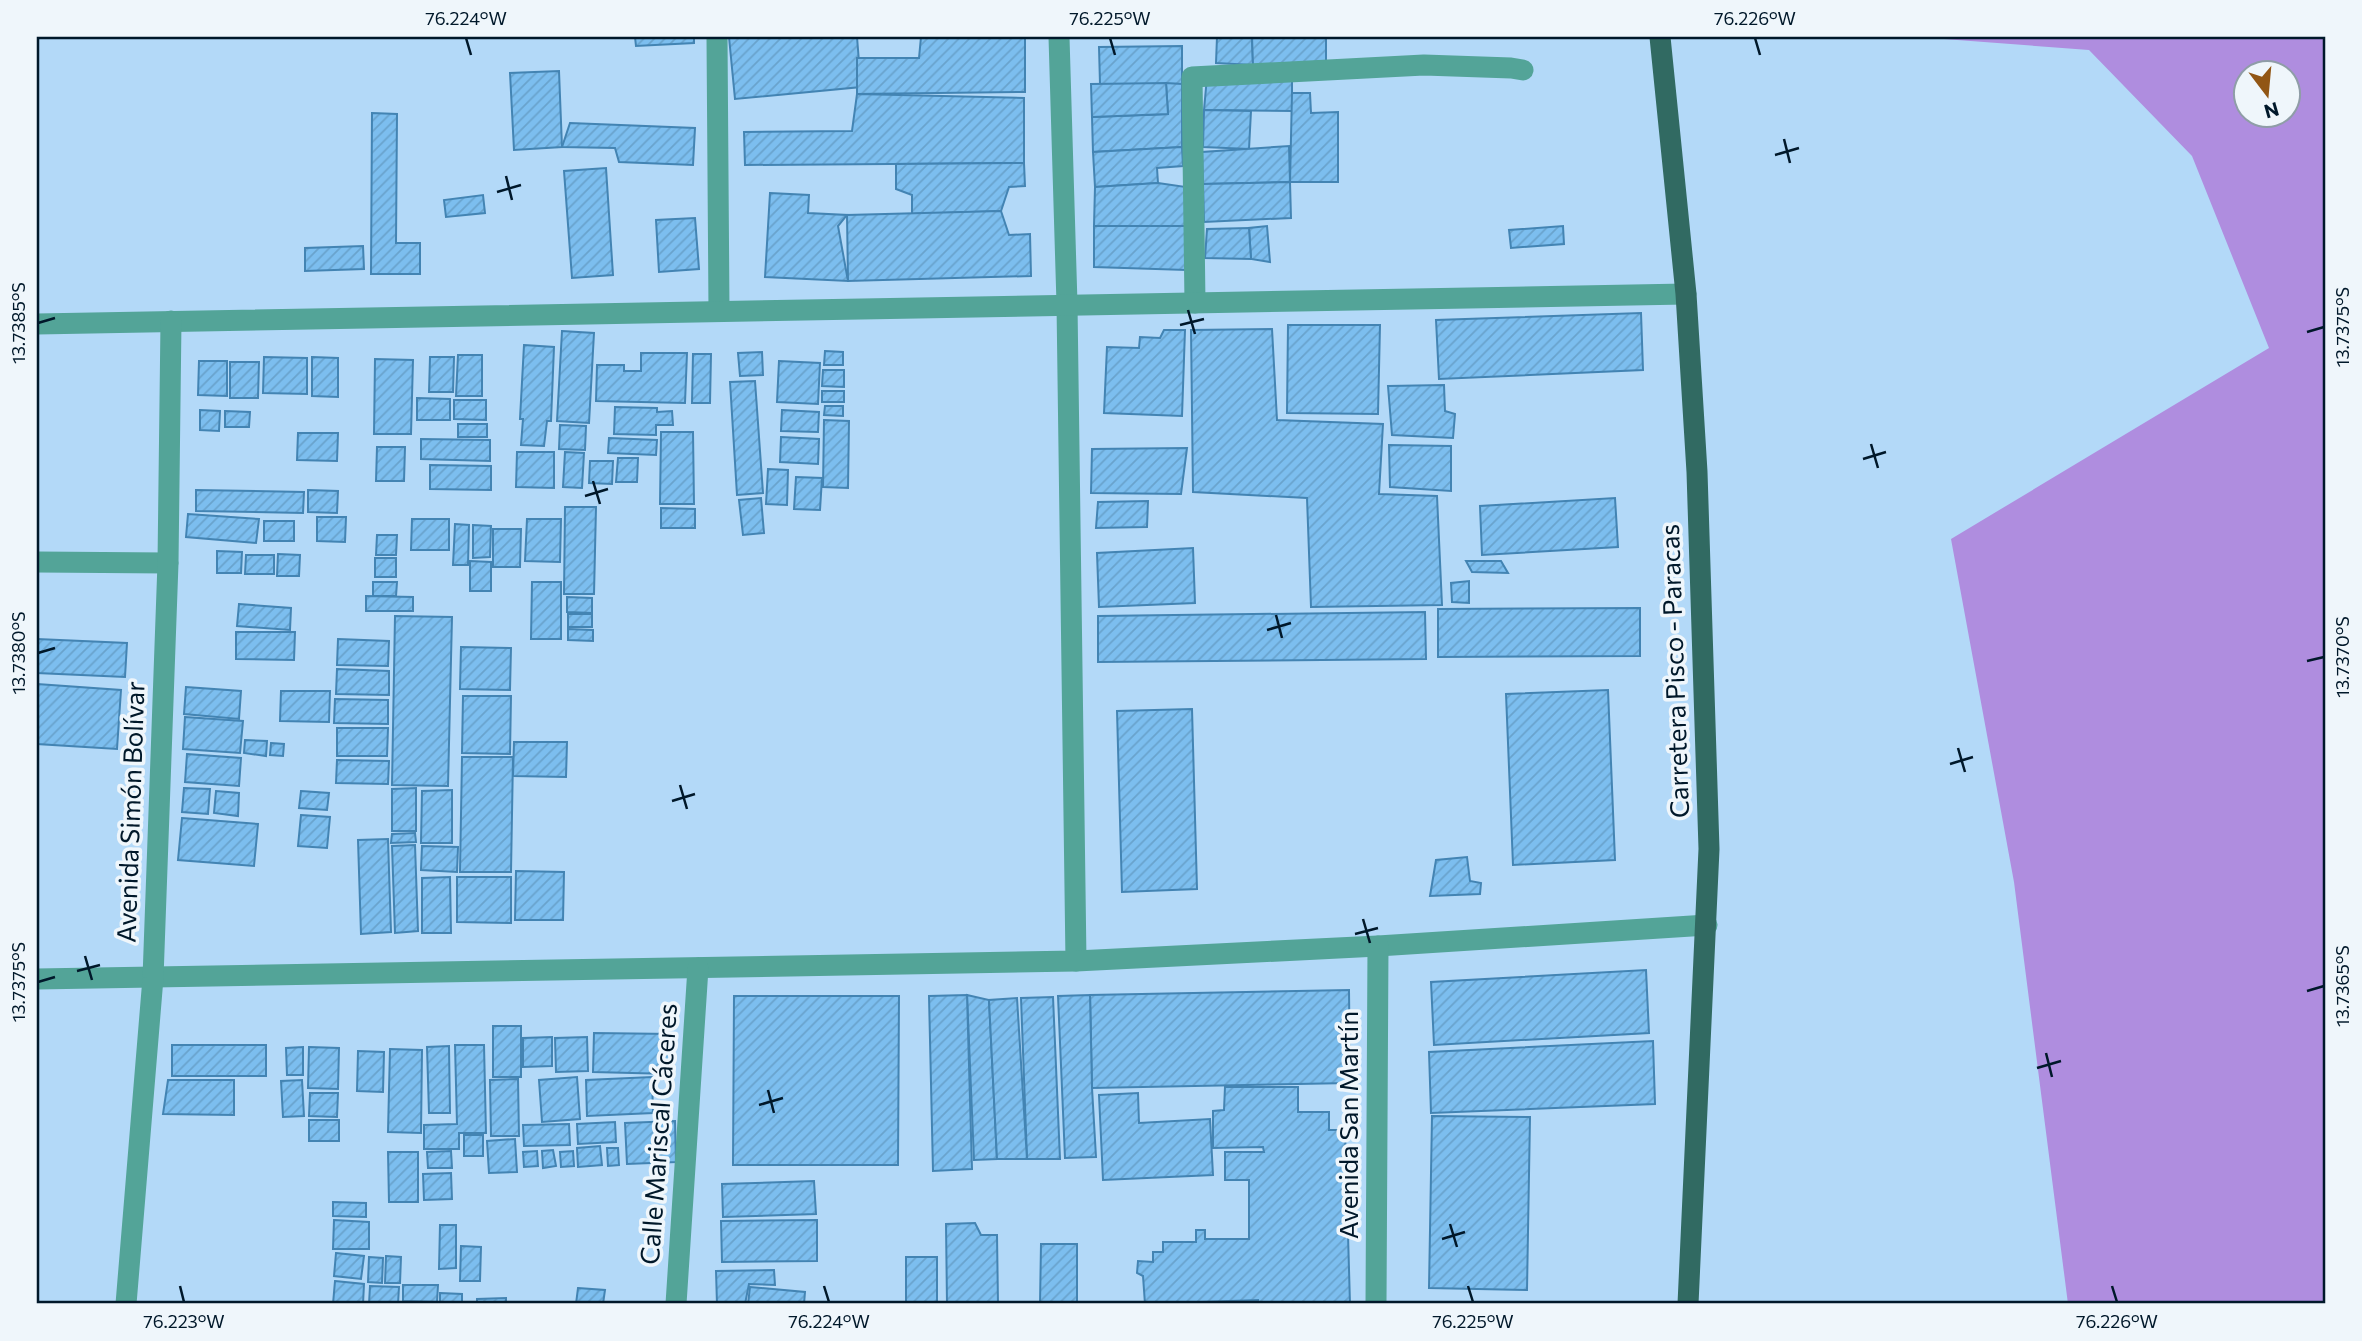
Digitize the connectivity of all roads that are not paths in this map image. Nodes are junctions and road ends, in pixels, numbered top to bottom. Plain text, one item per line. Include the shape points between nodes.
1 (717, 37) edge
2 (1059, 37) edge
3 (1660, 37) edge
4 (1523, 70) dead end
5 (1686, 294) junction
6 (1195, 303) junction
7 (1067, 304) junction
8 (719, 311) junction
9 (171, 321) junction
10 (37, 324) edge
11 (37, 562) edge
12 (168, 563) junction
13 (1707, 925) junction
14 (1378, 946) junction
15 (1076, 961) junction
16 (698, 968) junction
17 (153, 978) junction
18 (37, 979) edge
19 (126, 1304) edge
20 (676, 1304) edge
21 (1376, 1304) edge
22 (1688, 1304) edge

1 - 8 street
2 - 7 street
3 - 5 main road, Carretera Pisco - Paracas
4 - 6 street via 1424,65 1192,77
5 - 6 street
5 - 13 main road, Carretera Pisco - Paracas via 1697,472 1709,849
6 - 7 street
7 - 8 street
7 - 15 street
8 - 9 street
9 - 10 street
9 - 12 street, Avenida Simón Bolívar
11 - 12 street
12 - 17 street, Avenida Simón Bolívar
13 - 14 street
13 - 22 main road, Carretera Pisco - Paracas
14 - 15 street
14 - 21 street, Avenida San Martín
15 - 16 street
16 - 17 street
16 - 20 street, Calle Mariscal Cáceres
17 - 18 street
17 - 19 street, Avenida Simón Bolívar

